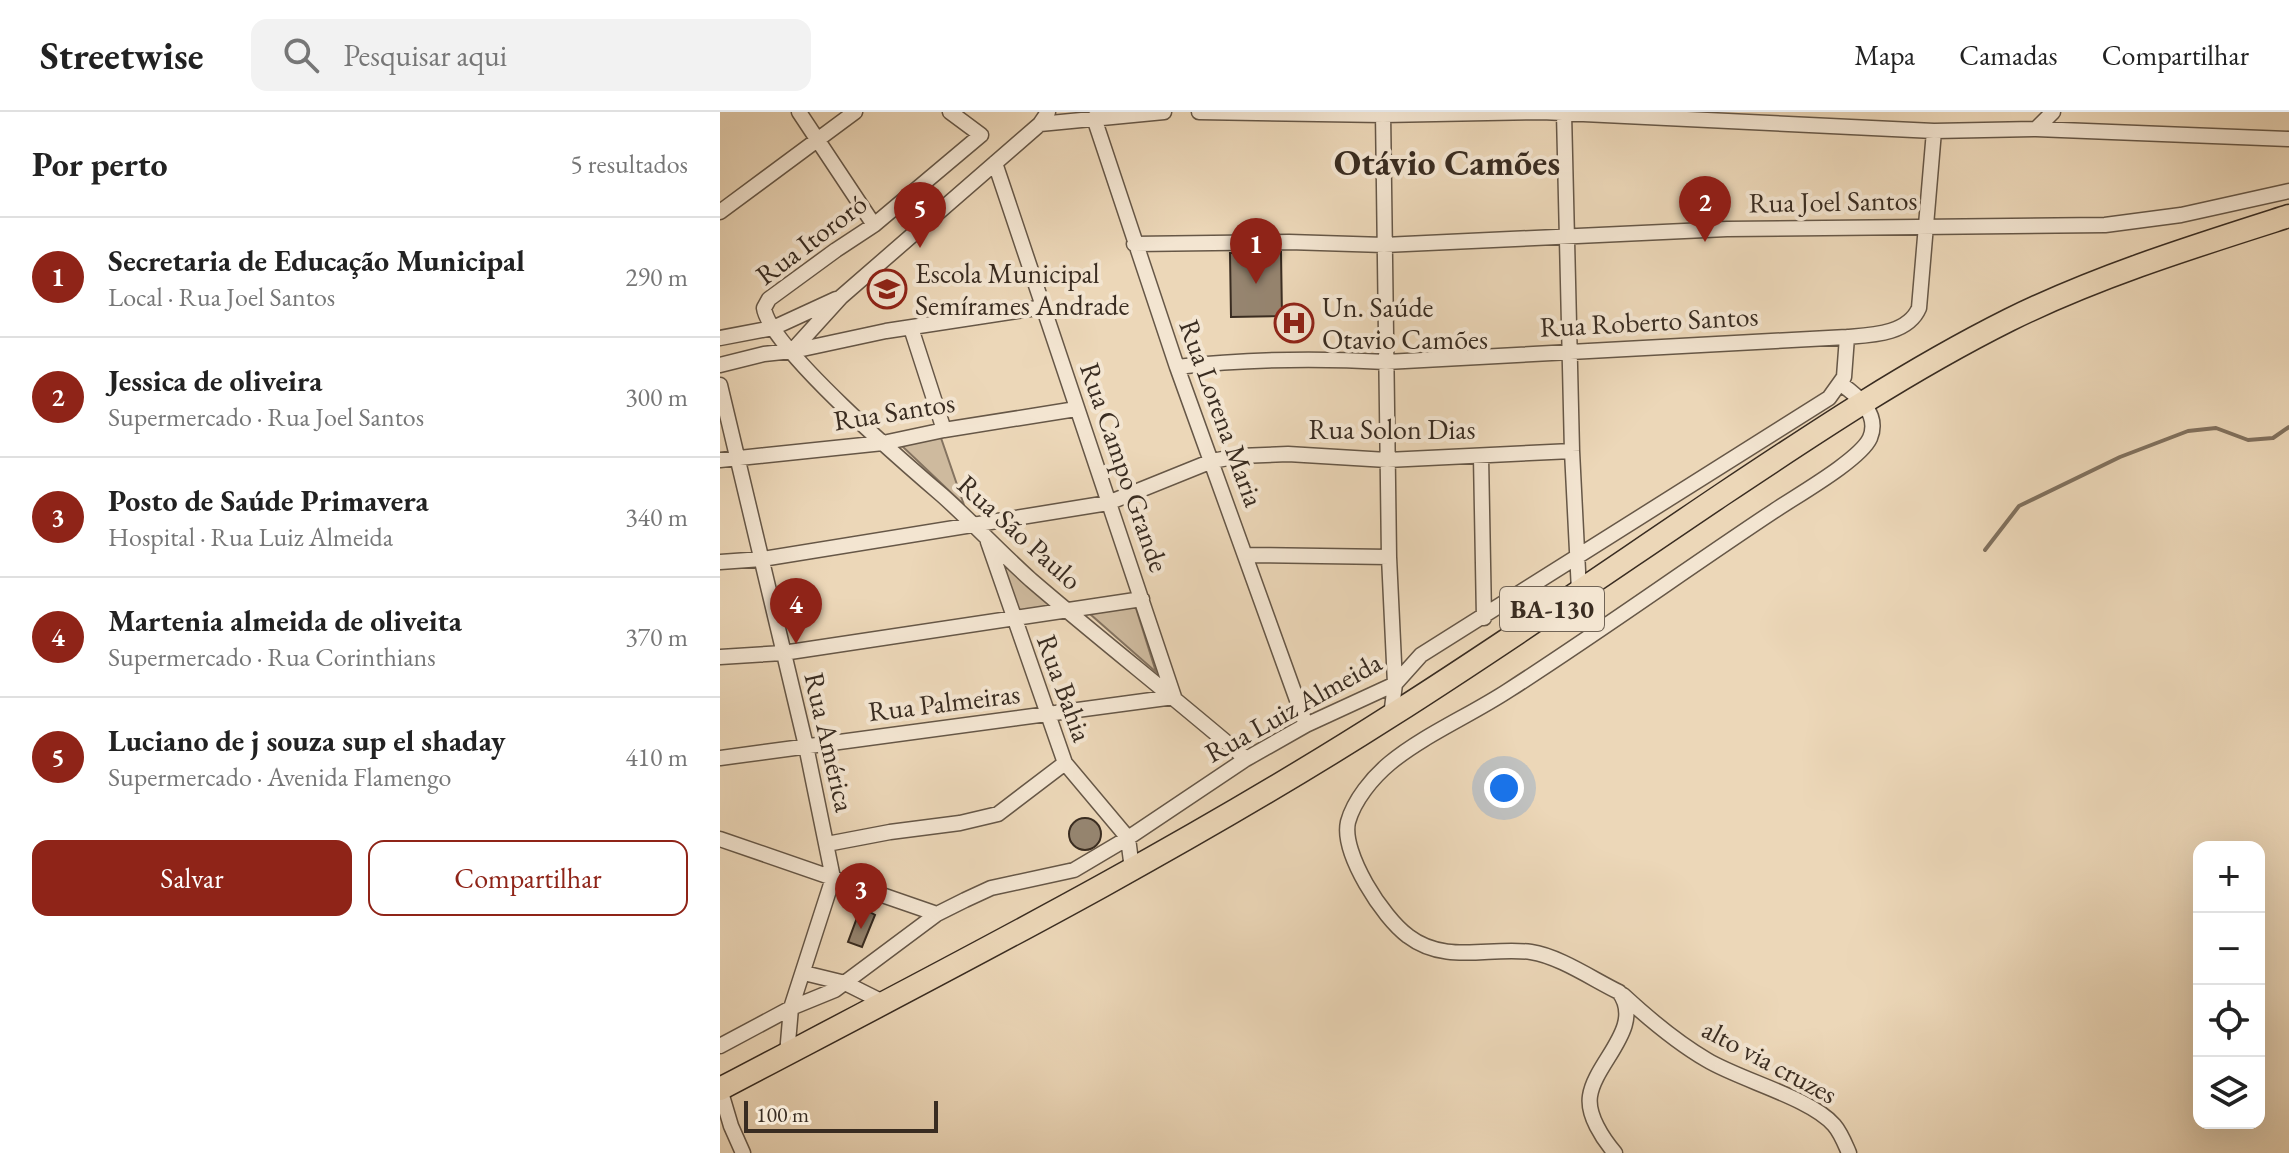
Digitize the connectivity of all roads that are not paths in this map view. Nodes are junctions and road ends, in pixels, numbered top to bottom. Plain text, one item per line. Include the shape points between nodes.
1 (799, 112) edge
2 (855, 112) edge
3 (950, 112) edge
4 (1164, 112) edge
5 (1199, 112) edge
6 (1511, 112) edge
7 (1542, 112) edge
8 (1819, 112) edge
9 (2053, 112) edge
10 (1564, 113) edge
11 (1383, 114) edge
12 (1612, 114) edge
13 (1044, 118) edge
14 (1094, 118) junction
15 (1807, 123) junction
16 (2036, 129) junction
17 (1934, 131) junction
18 (2289, 139) edge
19 (818, 142) junction
20 (995, 163) junction
21 (2289, 191) edge
22 (720, 212) edge
23 (2289, 216) edge
24 (874, 225) junction
25 (1927, 225) junction
26 (1566, 236) junction
27 (1134, 244) junction
28 (1384, 245) junction
29 (841, 297) junction
30 (1044, 307) junction
31 (773, 328) junction
32 (911, 328) junction
33 (1847, 337) junction
34 (720, 338) edge
35 (792, 351) junction
36 (1571, 351) junction
37 (1386, 362) junction
38 (720, 365) edge
39 (1177, 367) junction
40 (1841, 384) junction
41 (720, 385) edge
42 (1864, 402) junction
43 (1076, 409) junction
44 (944, 430) junction
45 (883, 443) junction
46 (1572, 451) junction
47 (1481, 456) junction
48 (737, 458) junction
49 (720, 460) edge
50 (1387, 460) junction
51 (1212, 461) junction
52 (1108, 503) junction
53 (981, 532) junction
54 (1246, 555) junction
55 (1576, 556) junction
56 (1389, 557) junction
57 (762, 559) junction
58 (720, 562) edge
59 (1579, 591) junction
60 (1142, 599) junction
61 (1066, 609) junction
62 (1012, 618) junction
63 (1484, 618) junction
64 (783, 653) junction
65 (720, 657) edge
66 (1395, 684) junction
67 (1174, 697) junction
68 (1047, 716) junction
69 (1391, 716) junction
70 (1306, 725) junction
71 (806, 746) junction
72 (720, 758) edge
73 (1246, 759) junction
74 (1065, 763) junction
75 (1128, 838) junction
76 (720, 839) edge
77 (827, 844) junction
78 (1132, 869) junction
79 (833, 878) junction
80 (937, 914) junction
81 (804, 973) junction
82 (845, 983) junction
83 (1619, 992) junction
84 (883, 1002) junction
85 (791, 1008) junction
86 (720, 1046) edge
87 (787, 1054) junction
88 (720, 1089) edge
89 (731, 1126) junction
90 (720, 1138) edge
91 (743, 1153) edge
92 (1615, 1153) edge
93 (1849, 1153) edge

1 - 19 street
2 - 19 street
3 - 24 street, Rua Itororó via 981,135
4 - 14 street
5 - 11 street
6 - 7 street
6 - 11 street
7 - 10 street
8 - 15 street
9 - 16 street
10 - 12 street
10 - 26 street
11 - 28 street
12 - 15 street
13 - 14 street
13 - 20 street
14 - 27 street, Rua Lorena Maria
15 - 17 street
16 - 17 street
16 - 18 street
17 - 25 street
19 - 22 street
19 - 24 street
20 - 29 street
20 - 30 street, Rua Campo Grande
21 - 25 street, Rua Joel Santos via 2140,222
23 - 42 highway, BA-130 via 2053,301 1977,337
24 - 31 street, Rua Itororó via 769,299 764,313
25 - 26 street, Rua Joel Santos
25 - 33 street, Rua Roberto Santos via 1919,308 1912,320
26 - 28 street, Rua Joel Santos
26 - 36 street
27 - 28 street, Rua Joel Santos
27 - 39 street, Rua Lorena Maria
28 - 37 street
29 - 31 street
29 - 35 street
30 - 32 street
30 - 43 street, Rua Campo Grande
31 - 34 street
31 - 35 street, Rua São Paulo
32 - 35 street
32 - 44 street
33 - 36 street, Rua Roberto Santos
33 - 40 street
35 - 38 street
35 - 45 street, Rua São Paulo
36 - 37 street, Rua Roberto Santos
36 - 46 street
37 - 39 street, Rua Roberto Santos via 1317,358
37 - 50 street
39 - 51 street, Rua Lorena Maria
40 - 42 street
40 - 55 street, Rua Luiz Almeida via 1811,411
41 - 48 street, Rua América
42 - 59 highway, BA-130
42 - 83 street, alto via cruzes via 1871,417 1870,437 1851,458 1511,689 1392,761 1352,812 1347,832 1361,874 1389,918 1410,938 1457,953 1537,953
43 - 44 street, Rua Santos
43 - 52 street, Rua Campo Grande
44 - 45 street, Rua Santos
45 - 48 street, Rua Santos
45 - 53 street, Rua São Paulo
46 - 47 street, Rua Solon Dias
46 - 55 street
47 - 50 street, Rua Solon Dias
47 - 63 street
48 - 49 street, Rua Santos
48 - 57 street, Rua América
50 - 51 street, Rua Solon Dias via 1275,454
50 - 56 street
51 - 52 street, Rua Solon Dias
51 - 54 street, Rua Lorena Maria
52 - 53 street, Rua Solon Dias
52 - 60 street, Rua Campo Grande
53 - 57 street, Rua Solon Dias
53 - 61 street, Rua São Paulo
53 - 62 street, Rua Bahia
54 - 56 street
54 - 70 street, Rua Lorena Maria
55 - 59 street
55 - 63 street, Rua Luiz Almeida
56 - 66 street
57 - 58 street, Rua Solon Dias
57 - 64 street, Rua América
59 - 69 highway, BA-130
60 - 61 street
60 - 67 street, Rua Campo Grande
61 - 62 street
61 - 67 street, Rua São Paulo
62 - 64 street
62 - 68 street, Rua Bahia
63 - 66 street, Rua Luiz Almeida via 1421,655
64 - 65 street
64 - 71 street, Rua América
66 - 69 street
66 - 70 street, Rua Luiz Almeida
67 - 68 street, Rua Palmeiras
67 - 73 street, Rua São Paulo
68 - 71 street, Rua Palmeiras
68 - 74 street, Rua Bahia
69 - 78 highway, BA-130
70 - 73 street, Rua Luiz Almeida
71 - 72 street, Rua Palmeiras
71 - 77 street, Rua América
73 - 75 street, Rua Luiz Almeida
74 - 75 street, Rua Bahia
74 - 77 street via 998,814
75 - 78 street
75 - 80 street, Rua Luiz Almeida via 1074,870 991,888
76 - 79 street
77 - 79 street, Rua América
78 - 84 highway, BA-130
79 - 80 street
79 - 81 street
80 - 82 street, Rua Luiz Almeida
81 - 82 street
81 - 85 street
82 - 84 street
82 - 85 street, Rua Luiz Almeida
83 - 92 street via 1627,1015 1589,1098 1598,1128
83 - 93 street, alto via cruzes via 1706,1060 1822,1115 1835,1126
84 - 87 highway, BA-130
85 - 86 street, Rua Luiz Almeida
85 - 87 street
87 - 88 highway, BA-130
88 - 89 street
89 - 90 street
89 - 91 street

